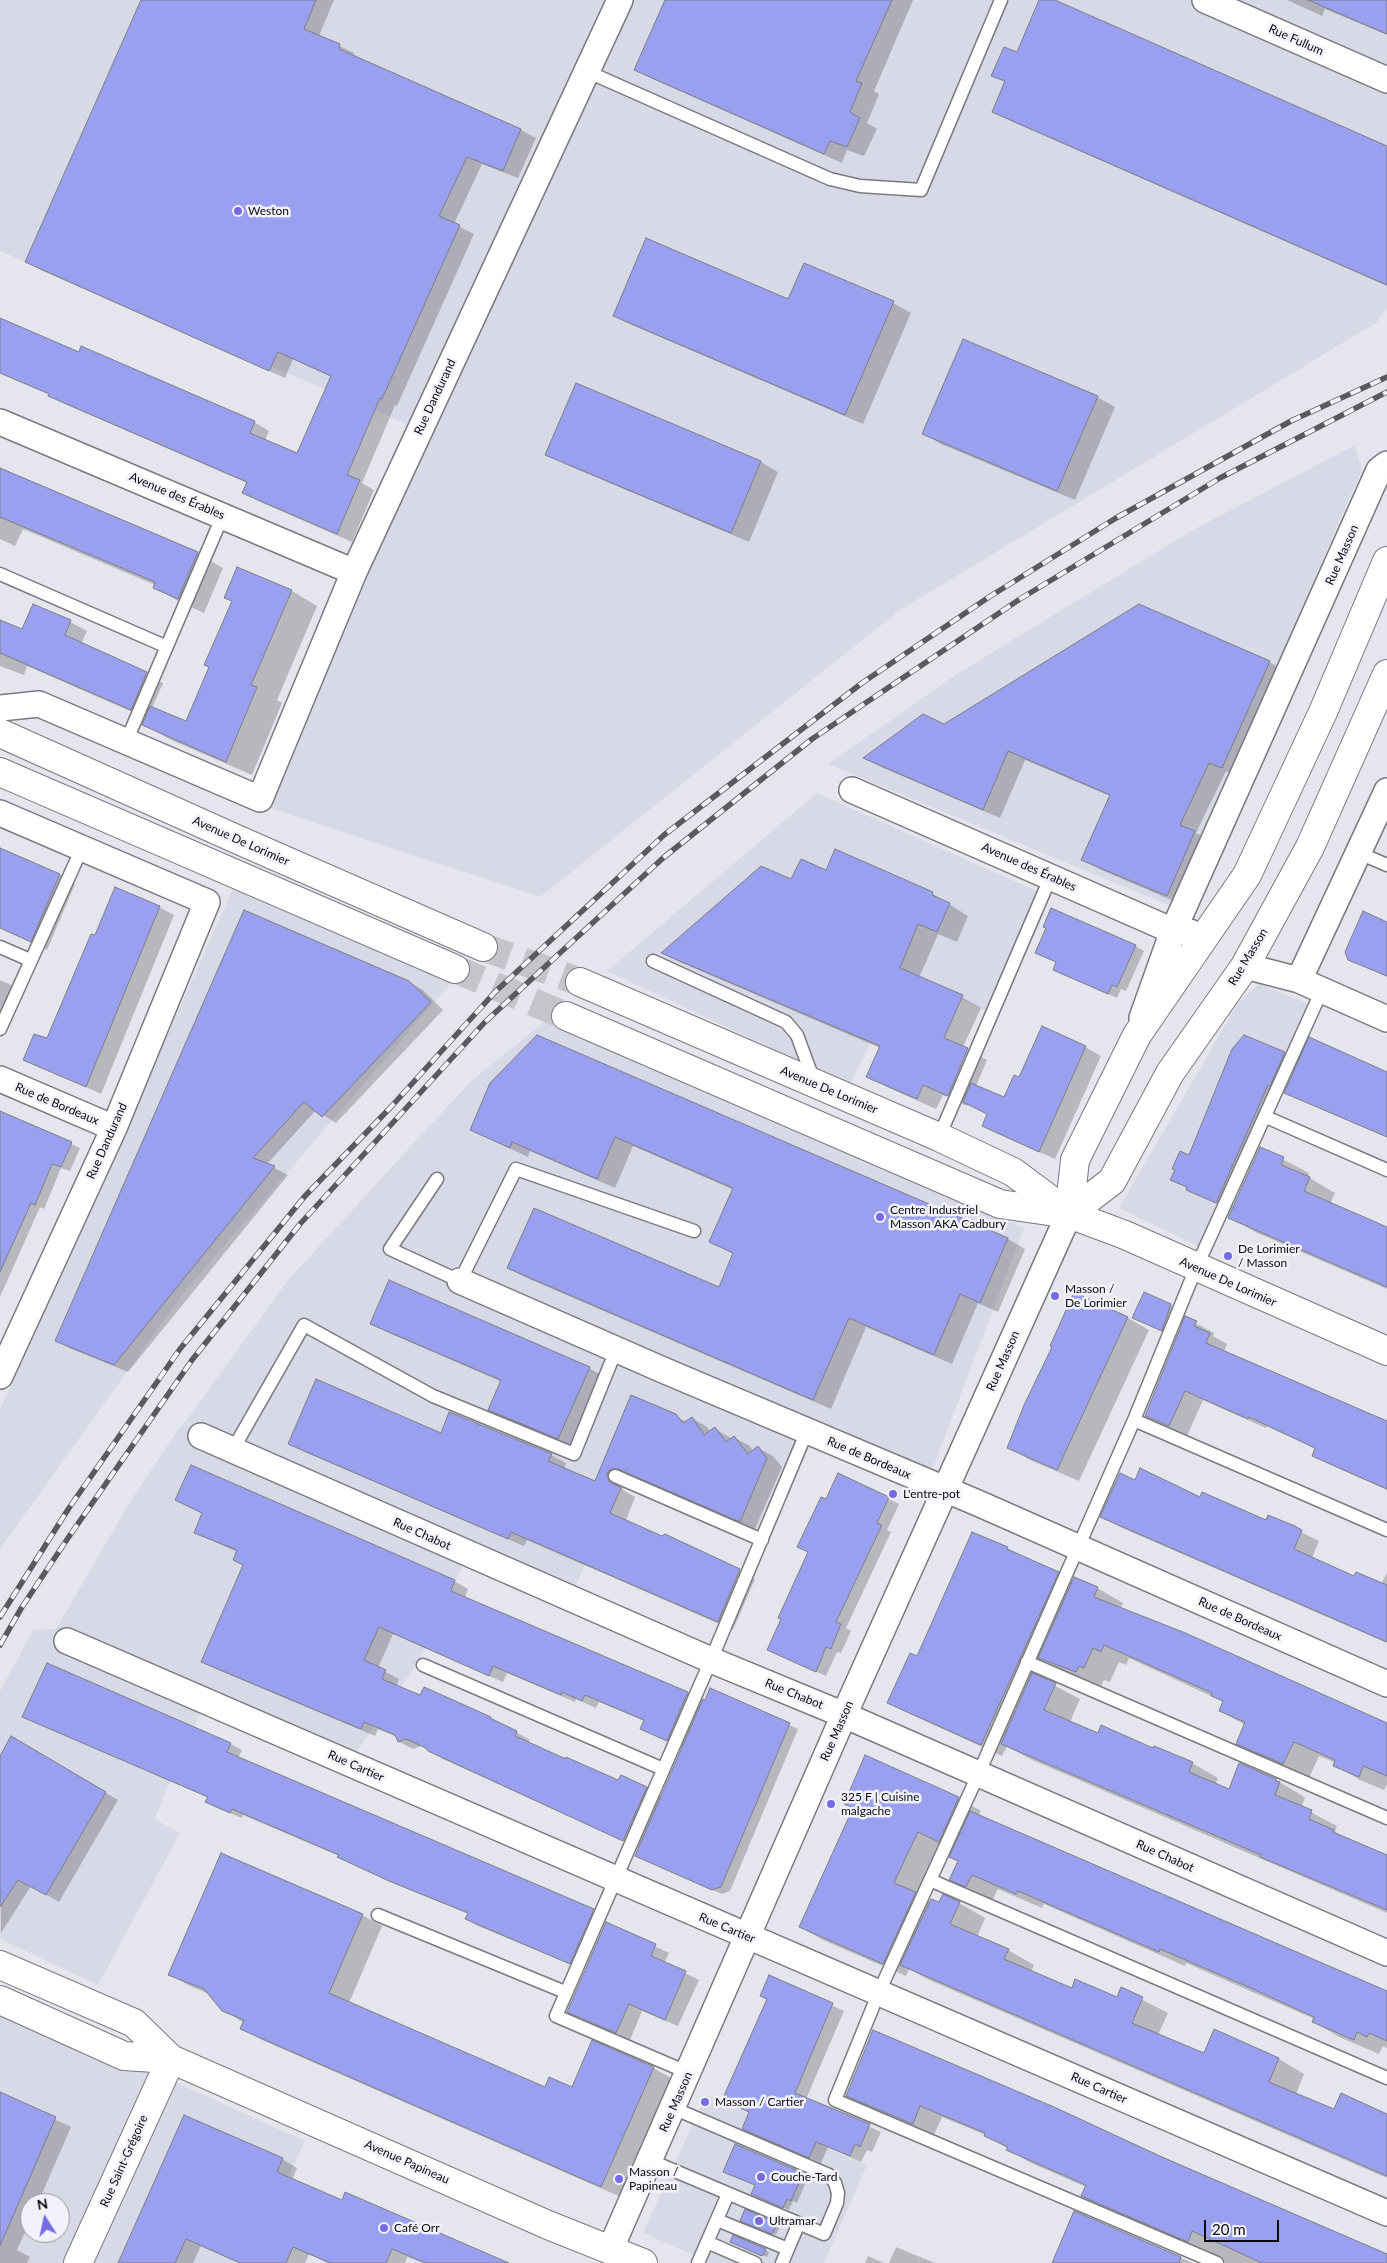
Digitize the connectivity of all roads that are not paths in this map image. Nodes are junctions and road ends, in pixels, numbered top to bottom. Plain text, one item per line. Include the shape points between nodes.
1 (620, 0) edge
2 (1001, 0) edge
3 (1205, 0) edge
4 (586, 71) junction
5 (1387, 80) edge
6 (0, 422) edge
7 (1387, 464) edge
8 (223, 515) junction
9 (1387, 561) edge
10 (354, 572) junction
11 (0, 574) edge
12 (165, 646) junction
13 (1387, 674) edge
14 (0, 708) edge
15 (0, 733) edge
16 (126, 742) junction
17 (0, 772) edge
18 (852, 790) dead end
19 (1387, 791) edge
20 (0, 814) edge
21 (82, 848) junction
22 (1359, 853) junction
23 (1387, 865) edge
24 (1051, 876) junction
25 (1173, 931) junction
26 (1207, 933) junction
27 (483, 946) tunnel mouth
28 (0, 947) edge
29 (30, 960) junction
30 (653, 961) dead end
31 (1245, 966) junction
32 (455, 969) tunnel mouth
33 (1299, 980) junction
34 (580, 982) tunnel mouth
35 (1322, 990) junction
36 (566, 1016) tunnel mouth
37 (1387, 1019) edge
38 (0, 1029) edge
39 (1137, 1035) junction
40 (0, 1079) edge
41 (815, 1084) junction
42 (1266, 1117) junction
43 (114, 1128) junction
44 (938, 1137) junction
45 (1387, 1170) edge
46 (437, 1179) dead end
47 (1069, 1214) junction
48 (694, 1231) dead end
49 (1196, 1268) junction
50 (460, 1281) junction
51 (616, 1350) junction
52 (1387, 1351) edge
53 (3, 1362) edge
54 (1134, 1420) junction
55 (807, 1431) junction
56 (202, 1436) dead end
57 (232, 1451) junction
58 (615, 1476) dead end
59 (946, 1490) junction
60 (1387, 1530) edge
61 (762, 1540) junction
62 (1076, 1547) junction
63 (67, 1641) dead end
64 (711, 1660) junction
65 (1027, 1662) junction
66 (423, 1665) dead end
67 (1387, 1684) edge
68 (844, 1715) junction
69 (663, 1769) junction
70 (978, 1775) junction
71 (1387, 1818) edge
72 (615, 1880) junction
73 (930, 1880) junction
74 (378, 1915) dead end
75 (747, 1937) junction
76 (1387, 1953) edge
77 (0, 1965) edge
78 (565, 1992) junction
79 (879, 1992) junction
80 (0, 2000) edge
81 (171, 2059) junction
82 (689, 2073) junction
83 (1387, 2078) edge
84 (673, 2108) junction
85 (649, 2160) junction
86 (728, 2194) junction
87 (1387, 2213) edge
88 (717, 2220) junction
89 (799, 2224) junction
90 (707, 2242) junction
91 (788, 2249) junction
92 (610, 2250) junction
93 (85, 2261) edge
94 (643, 2263) edge
95 (698, 2263) edge
96 (755, 2263) edge
97 (782, 2263) edge
98 (1217, 2263) edge

1 - 4 street, Rue Dandurand
2 - 4 lane via 921,190 860,186 830,179
3 - 5 street, Rue Fullum
4 - 10 street, Rue Dandurand
6 - 8 street, Avenue des Érables
7 - 25 street, Rue Masson via 1379,470
8 - 10 street, Avenue des Érables
8 - 12 lane
9 - 26 main road, Rue Masson via 1323,712 1247,875
10 - 16 street, Rue Dandurand via 260,799
11 - 12 lane
12 - 16 lane
13 - 31 main road, Rue Masson via 1310,847
14 - 16 street via 39,704
15 - 27 main road, Avenue De Lorimier
17 - 32 main road
18 - 24 street, Avenue des Érables
19 - 22 street
20 - 21 street
21 - 29 lane
21 - 43 street, Rue Dandurand via 206,902
22 - 23 lane
22 - 33 street
24 - 25 street, Avenue des Érables
24 - 44 lane
25 - 26 street, Avenue des Érables
25 - 39 street, Rue Masson
26 - 39 main road, Rue Masson
28 - 29 lane
29 - 38 lane
30 - 41 lane via 786,1022 797,1035
31 - 33 street
31 - 47 main road, Rue Masson via 1170,1073 1112,1181
33 - 35 street
34 - 41 main road, Avenue De Lorimier
35 - 37 street
35 - 42 lane
36 - 47 main road, Avenue De Lorimier via 1000,1204
39 - 47 main road, Rue Masson via 1075,1160
40 - 43 street, Rue de Bordeaux
41 - 44 main road, Avenue De Lorimier
42 - 45 lane
42 - 49 lane
43 - 53 street, Rue Dandurand
44 - 47 main road, Avenue De Lorimier via 1013,1172
46 - 50 lane via 390,1249
47 - 49 main road, Avenue De Lorimier
47 - 59 street, Rue Masson
48 - 50 lane via 516,1169
49 - 52 main road, Avenue De Lorimier
49 - 54 lane
50 - 51 street, Rue de Bordeaux
51 - 55 street, Rue de Bordeaux
51 - 57 lane via 574,1454 433,1396 304,1325
54 - 60 lane
54 - 62 lane
55 - 59 street, Rue de Bordeaux
55 - 61 lane
56 - 57 street, Rue Chabot
57 - 64 street, Rue Chabot
58 - 61 lane
59 - 62 street, Rue de Bordeaux
59 - 68 street, Rue Masson
61 - 64 lane
62 - 65 lane
62 - 67 street, Rue de Bordeaux
63 - 72 street, Rue Cartier
64 - 68 street, Rue Chabot
64 - 69 lane
65 - 70 lane
65 - 71 lane
66 - 69 lane
68 - 70 street, Rue Chabot
68 - 75 street, Rue Masson
69 - 72 lane
70 - 73 lane
70 - 76 street, Rue Chabot
72 - 75 street, Rue Cartier
72 - 78 lane
73 - 79 lane
73 - 83 lane
74 - 78 lane
75 - 79 street, Rue Cartier
75 - 82 street, Rue Masson
77 - 81 main road, Avenue Papineau via 134,2023
78 - 82 lane via 556,2016
79 - 87 street, Rue Cartier
79 - 98 lane via 835,2100
80 - 81 main road, Avenue Papineau via 124,2056
81 - 92 main road, Avenue Papineau
81 - 93 main road, Rue Saint-Grégoire
82 - 84 street, Rue Masson
84 - 85 street, Rue Masson
84 - 89 lane via 829,2175 836,2183 838,2193 824,2234
85 - 86 lane
85 - 92 street, Rue Masson
86 - 88 lane
86 - 89 lane
88 - 90 lane
88 - 91 lane
89 - 91 lane
90 - 95 lane
90 - 96 lane
91 - 97 lane
92 - 94 main road, Avenue Papineau

